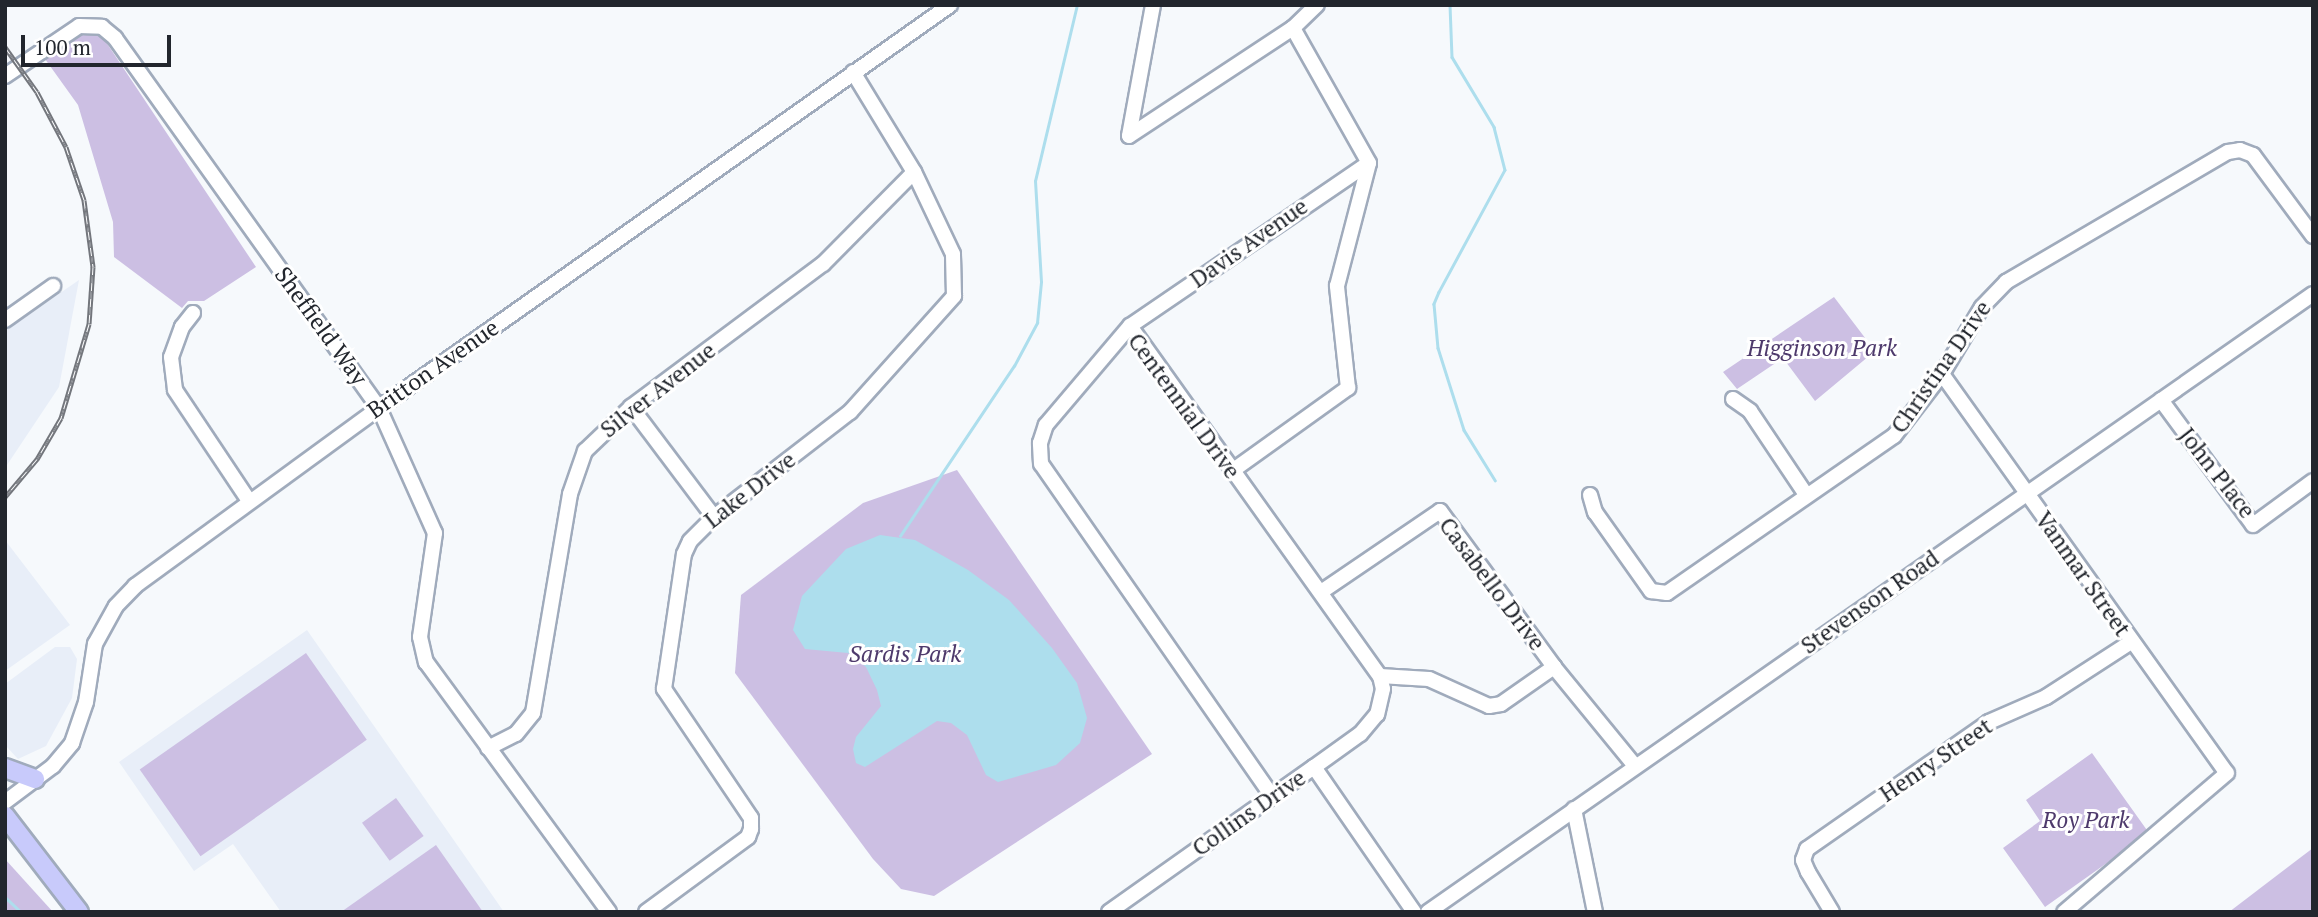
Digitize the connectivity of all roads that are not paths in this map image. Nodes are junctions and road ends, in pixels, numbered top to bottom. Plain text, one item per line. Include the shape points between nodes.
1 (950, 5) edge
2 (1153, 5) edge
3 (1317, 5) edge
4 (1293, 29) junction
5 (853, 72) junction
6 (5, 76) edge
7 (1369, 163) junction
8 (914, 172) junction
9 (2313, 236) edge
10 (53, 286) dead end
11 (2313, 294) edge
12 (193, 313) dead end
13 (7, 316) edge
14 (1130, 326) junction
15 (1942, 374) junction
16 (1733, 399) dead end
17 (2161, 400) junction
18 (631, 407) junction
19 (379, 408) junction
20 (1232, 471) junction
21 (2313, 481) edge
22 (2027, 494) junction
23 (1590, 495) dead end
24 (1807, 496) junction
25 (249, 501) junction
26 (714, 517) junction
27 (1321, 592) junction
28 (2131, 642) junction
29 (1554, 667) junction
30 (1380, 676) junction
31 (488, 748) junction
32 (1635, 766) junction
33 (1314, 767) junction
34 (5, 768) edge
35 (36, 779) junction
36 (1272, 796) junction
37 (5, 802) edge
38 (1574, 809) junction
39 (5, 816) edge
40 (79, 912) edge
41 (609, 912) edge
42 (646, 912) edge
43 (1109, 912) edge
44 (1414, 912) edge
45 (1428, 912) edge
46 (1595, 912) edge
47 (1832, 912) edge
48 (2064, 912) edge

1 - 5 street, Britton Avenue
2 - 4 street via 1129,136
3 - 4 street
4 - 7 street
5 - 8 street, Lake Drive
5 - 19 street, Britton Avenue
6 - 19 street, Sheffield Way via 70,31 88,24 102,27 115,38
7 - 14 street, Davis Avenue
7 - 20 street via 1337,286 1348,388
8 - 18 street, Silver Avenue via 823,264
8 - 26 street, Lake Drive via 953,254 954,296 850,412
9 - 15 street, Christina Drive via 2253,155 2228,152 2006,282 1982,307
10 - 13 street
11 - 17 street, Stevenson Road
12 - 25 street via 171,356 175,390
14 - 20 street, Centennial Drive
14 - 36 street, Centennial Drive via 1046,425 1041,464
15 - 22 street, Vanmar Street
15 - 24 street, Christina Drive via 1894,436
16 - 24 street via 1749,411
17 - 21 street, John Place via 2253,525
17 - 22 street, Stevenson Road
18 - 26 street
18 - 31 street, Silver Avenue via 585,451 570,494 533,713 516,734
19 - 25 street, Britton Avenue
19 - 31 street, Sheffield Way via 435,533 420,636 426,662
20 - 27 street, Centennial Drive
22 - 28 street, Vanmar Street
22 - 32 street, Stevenson Road
23 - 24 street, Christina Drive via 1595,512 1651,591 1658,594 1667,593
25 - 35 street, Britton Avenue via 135,586 116,606 94,644 86,702 72,743
26 - 42 street, Lake Drive via 698,531 684,554 664,689 751,818 751,829 748,837
27 - 29 street, Casabello Drive via 1440,511
27 - 30 street, Centennial Drive
28 - 47 street, Henry Street via 2046,696 1989,722 1807,849 1803,860
28 - 48 street, Vanmar Street via 2227,773
29 - 30 street via 1501,704 1489,706 1429,679
29 - 32 street, Casabello Drive
30 - 33 street via 1383,688 1377,714 1360,734
31 - 41 street, Sheffield Way via 542,815
32 - 38 street, Stevenson Road
33 - 36 street, Collins Drive
33 - 44 street, Collins Drive
34 - 35 main road
35 - 37 street, Britton Avenue
36 - 43 street, Collins Drive
38 - 45 street, Stevenson Road
38 - 46 street
39 - 40 main road

